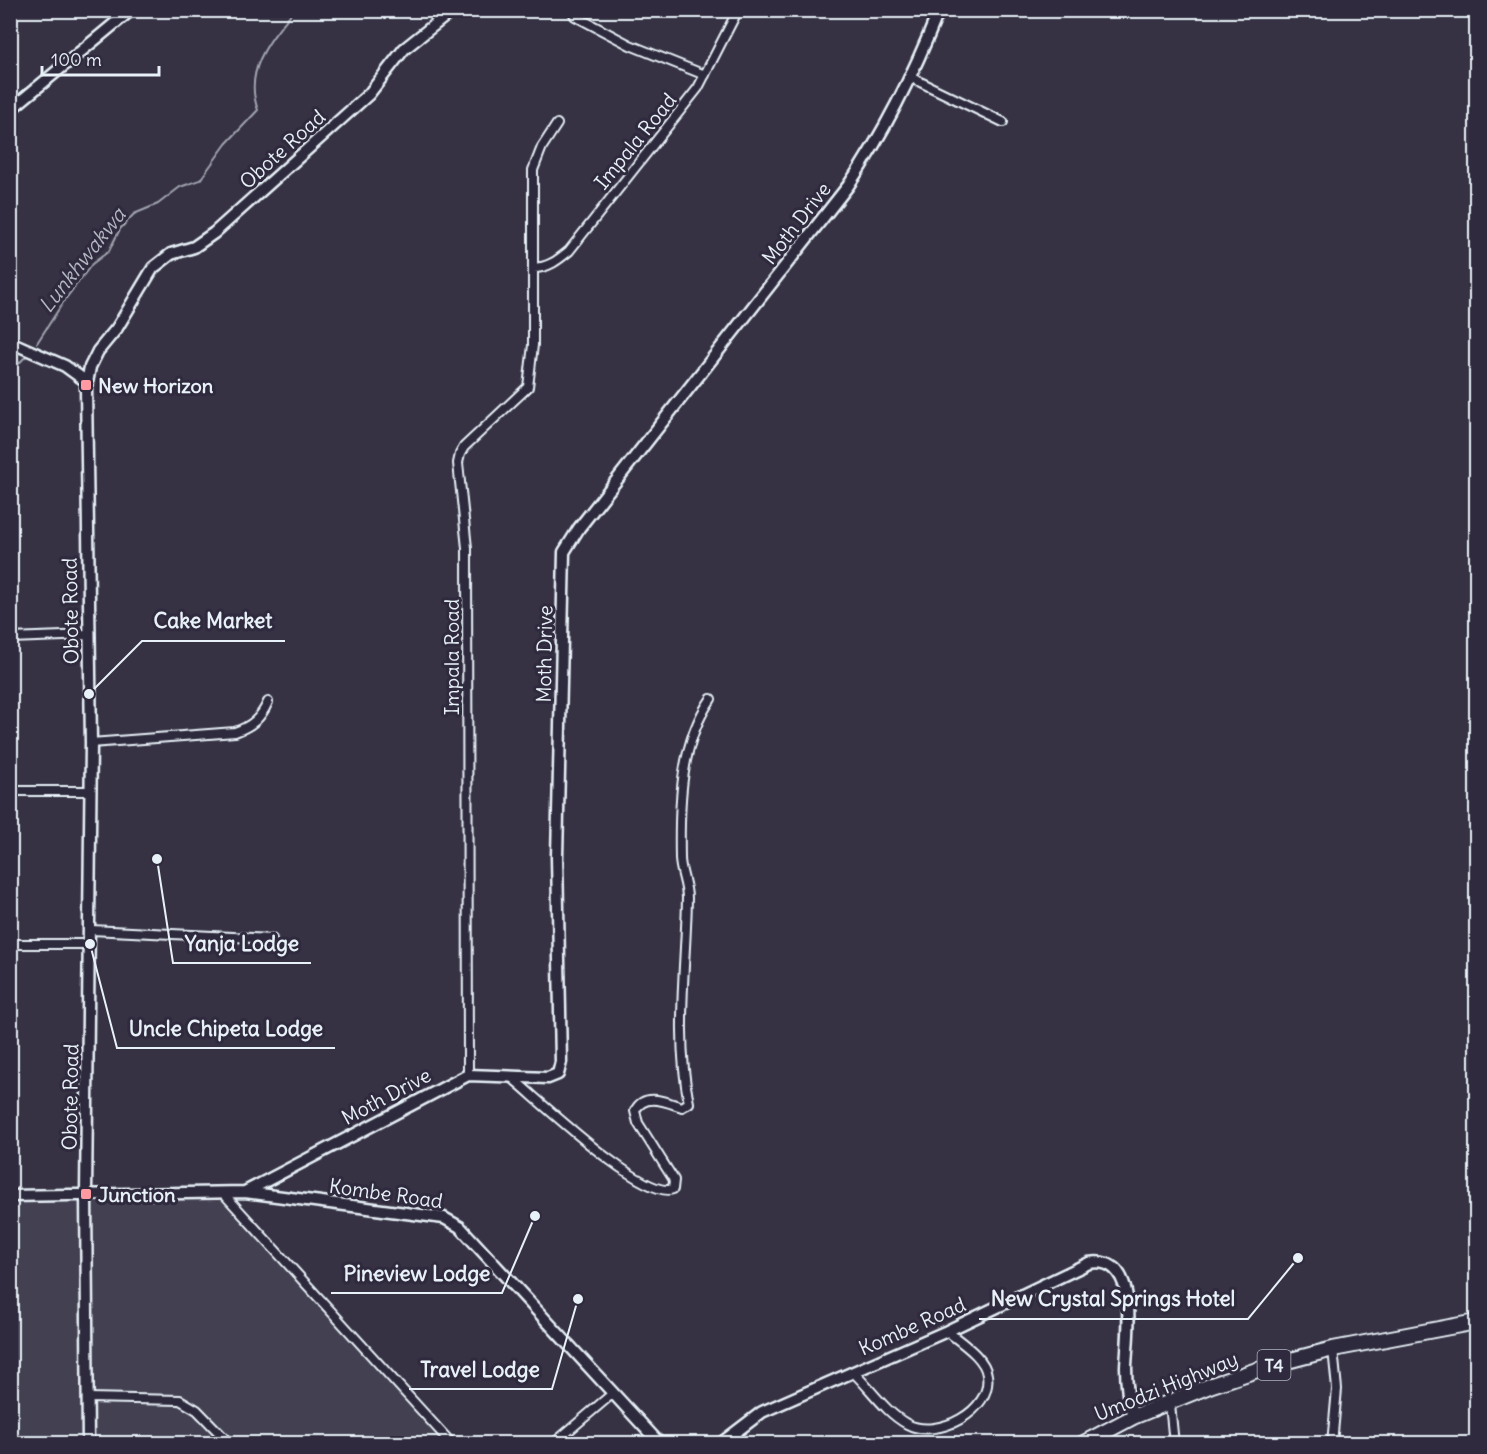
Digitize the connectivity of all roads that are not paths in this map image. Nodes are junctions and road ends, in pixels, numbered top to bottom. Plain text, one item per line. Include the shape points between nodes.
1 (131, 10) edge
2 (453, 10) edge
3 (572, 10) edge
4 (738, 10) edge
5 (939, 10) edge
6 (705, 75) junction
7 (912, 78) junction
8 (10, 110) edge
9 (1004, 122) dead end
10 (557, 124) dead end
11 (533, 268) junction
12 (10, 342) edge
13 (87, 382) junction
14 (90, 635) junction
15 (10, 638) edge
16 (711, 699) dead end
17 (268, 702) dead end
18 (91, 743) junction
19 (10, 791) edge
20 (90, 791) junction
21 (90, 930) junction
22 (272, 939) dead end
23 (10, 944) edge
24 (90, 944) junction
25 (508, 1074) junction
26 (468, 1075) junction
27 (245, 1192) junction
28 (86, 1194) junction
29 (224, 1194) junction
30 (10, 1196) edge
31 (1476, 1322) edge
32 (947, 1331) junction
33 (1333, 1349) junction
34 (853, 1372) junction
35 (612, 1394) junction
36 (88, 1398) junction
37 (1170, 1404) junction
38 (1133, 1417) junction
39 (88, 1443) edge
40 (230, 1443) edge
41 (452, 1443) edge
42 (553, 1443) edge
43 (660, 1443) edge
44 (720, 1443) edge
45 (1082, 1443) edge
46 (1174, 1443) edge
47 (1332, 1443) edge

1 - 8 street
2 - 13 street, Obote Road via 404,49 369,94 293,164 201,242 171,254 153,268 117,328 98,351
3 - 6 street via 575,16 630,45
4 - 6 street, Impala Road
5 - 7 street, Moth Drive
6 - 11 street, Impala Road via 569,251 549,265
7 - 9 street
7 - 25 street, Moth Drive via 880,139 848,186 564,552 557,857 561,1062 554,1077
10 - 11 street, Impala Road via 533,170
11 - 26 street, Impala Road via 533,345 528,387 464,447 459,463 467,548
12 - 13 street via 65,366
13 - 14 street, Obote Road
14 - 15 street
14 - 18 street, Obote Road
16 - 25 street via 700,715 682,779 680,860 687,895 682,976 683,1077 689,1102 682,1107 649,1099 638,1104 635,1111 638,1124 674,1180 673,1189 654,1188 618,1167
17 - 18 street via 249,727 235,732
18 - 20 street, Obote Road
19 - 20 street
20 - 21 street, Obote Road
21 - 22 street
21 - 24 street, Obote Road
23 - 24 street
24 - 28 street, Obote Road
25 - 26 street, Moth Drive
26 - 27 street, Moth Drive
27 - 29 street, Kombe Road
27 - 35 street, Kombe Road via 453,1222
28 - 29 street, Kombe Road
28 - 30 street, Kombe Road
28 - 36 street, Obote Road
29 - 41 street
31 - 33 highway, Umodzi Highway / T4
32 - 34 street, Kombe Road
32 - 34 street via 984,1364 987,1386 973,1412 943,1428 924,1430 908,1424 890,1412
32 - 38 street, Kombe Road via 1089,1263 1110,1264 1118,1272 1129,1304 1126,1367
33 - 37 highway, Umodzi Highway / T4 via 1222,1382
33 - 47 street via 1337,1389
34 - 44 street, Kombe Road via 762,1412
35 - 42 street
35 - 43 street, Kombe Road
36 - 39 street, Obote Road
36 - 40 street via 180,1400 197,1410
37 - 38 highway, Umodzi Highway / T4
37 - 46 street
38 - 45 highway, Umodzi Highway / T4

